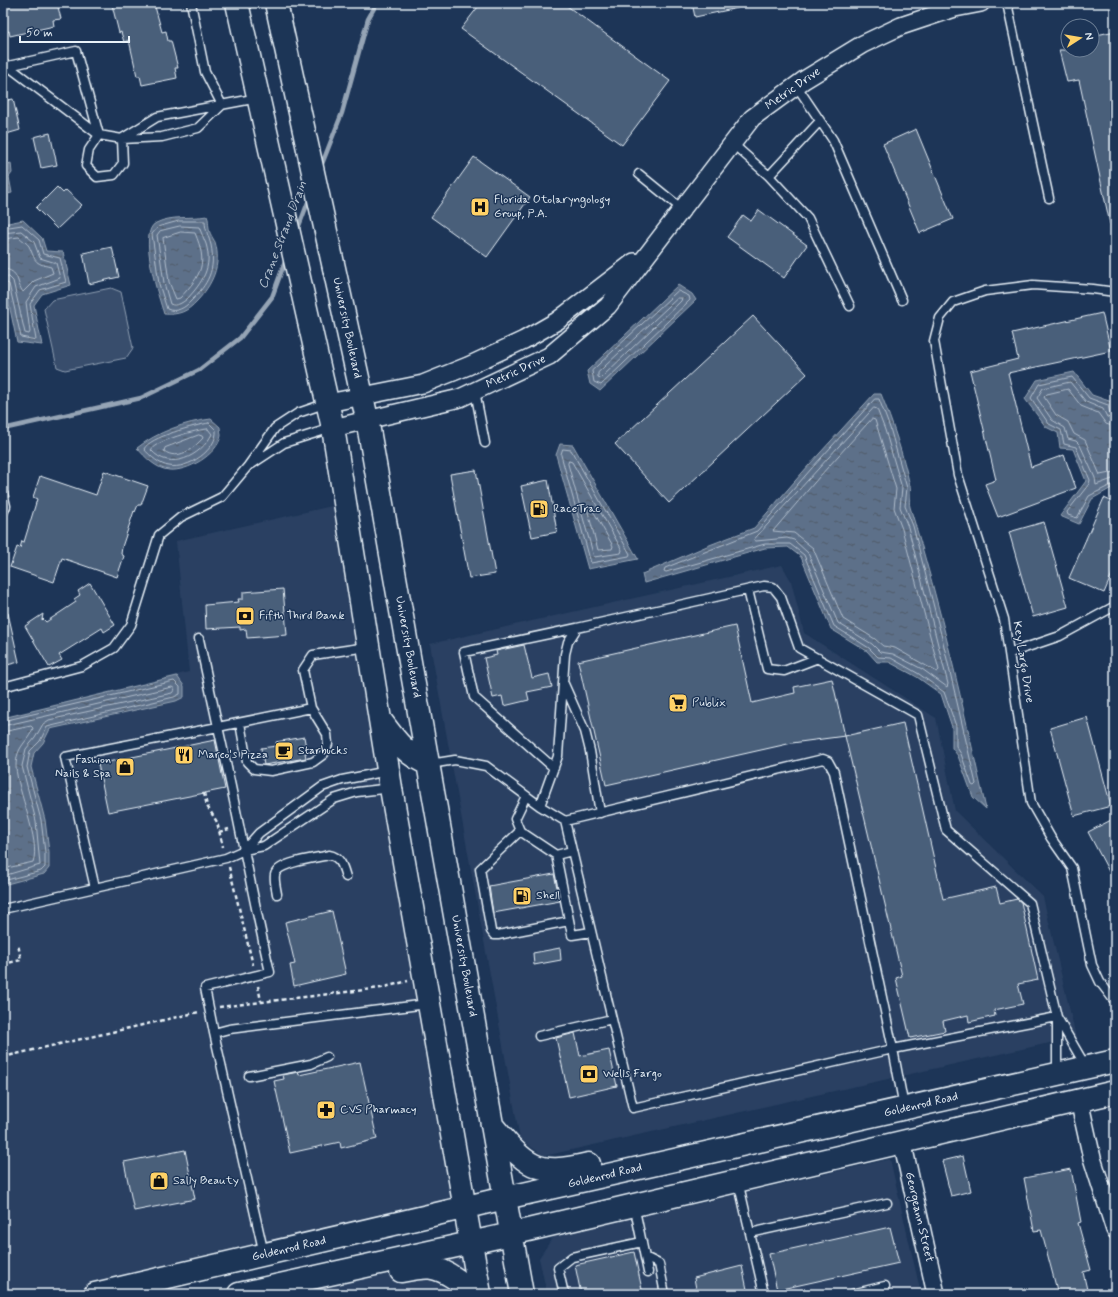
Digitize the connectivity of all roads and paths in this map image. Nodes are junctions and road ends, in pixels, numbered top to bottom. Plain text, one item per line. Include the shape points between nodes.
1 (191, 3) edge
2 (238, 3) edge
3 (276, 3) edge
4 (981, 3) edge
5 (1008, 3) edge
6 (5, 66) edge
7 (796, 85) junction
8 (258, 97) junction
9 (222, 105) junction
10 (820, 121) junction
11 (99, 135) junction
12 (122, 139) junction
13 (732, 143) junction
14 (639, 174) dead end
15 (769, 176) junction
16 (1049, 198) dead end
17 (682, 209) junction
18 (656, 244) junction
19 (1115, 292) edge
20 (902, 300) dead end
21 (850, 306) dead end
22 (535, 334) junction
23 (549, 356) junction
24 (475, 391) junction
25 (362, 396) junction
26 (328, 403) junction
27 (367, 419) junction
28 (333, 428) junction
29 (485, 443) dead end
30 (248, 466) junction
31 (3, 494) edge
32 (3, 513) edge
33 (748, 590) junction
34 (1115, 606) edge
35 (577, 628) junction
36 (199, 638) dead end
37 (368, 647) junction
38 (1010, 653) junction
39 (818, 658) junction
40 (563, 682) junction
41 (3, 687) edge
42 (311, 708) junction
43 (380, 718) junction
44 (240, 723) junction
45 (218, 727) junction
46 (429, 764) junction
47 (554, 768) junction
48 (390, 780) junction
49 (204, 793) dead end
50 (526, 796) junction
51 (540, 806) junction
52 (600, 813) junction
53 (565, 821) junction
54 (520, 831) junction
55 (244, 850) junction
56 (572, 851) junction
57 (556, 855) junction
58 (226, 858) junction
59 (346, 878) dead end
60 (95, 888) junction
61 (277, 894) dead end
62 (3, 909) edge
63 (569, 921) junction
64 (591, 932) junction
65 (18, 944) dead end
66 (3, 964) edge
67 (255, 977) junction
68 (1114, 999) edge
69 (261, 1001) dead end
70 (429, 1004) junction
71 (1057, 1017) junction
72 (612, 1019) junction
73 (214, 1033) junction
74 (539, 1036) dead end
75 (893, 1049) junction
76 (327, 1057) dead end
77 (1115, 1061) edge
78 (1070, 1070) junction
79 (1115, 1070) edge
80 (249, 1076) dead end
81 (1115, 1092) edge
82 (1079, 1100) junction
83 (904, 1109) junction
84 (492, 1125) junction
85 (788, 1135) junction
86 (902, 1141) junction
87 (743, 1178) junction
88 (504, 1198) junction
89 (887, 1203) dead end
90 (634, 1205) junction
91 (466, 1208) junction
92 (1115, 1230) edge
93 (750, 1233) junction
94 (511, 1234) junction
95 (471, 1242) junction
96 (642, 1242) junction
97 (264, 1254) junction
98 (645, 1256) junction
99 (648, 1272) dead end
100 (293, 1282) junction
101 (885, 1286) dead end
102 (95, 1294) edge
103 (239, 1294) edge
104 (473, 1294) edge
105 (480, 1294) edge
106 (522, 1294) edge
107 (564, 1294) edge
108 (666, 1294) edge
109 (764, 1294) edge
110 (852, 1294) edge
111 (936, 1294) edge

1 - 9 lane via 205,72
2 - 8 main road
3 - 25 main road, University Boulevard
4 - 7 street, Metric Drive via 955,8 901,26 863,44
5 - 16 lane
6 - 11 lane
6 - 11 lane via 76,51
7 - 10 lane
7 - 13 street, Metric Drive via 752,118
8 - 9 lane
8 - 26 main road
9 - 12 lane via 157,117
9 - 12 lane via 198,128 162,137
10 - 15 lane
10 - 20 lane via 833,140
11 - 12 lane
11 - 12 lane via 89,150 86,166 97,178 114,175 123,163
13 - 15 lane
13 - 17 street, Metric Drive
14 - 17 lane
15 - 21 lane via 808,218
17 - 18 street, Metric Drive
18 - 22 street, Metric Drive via 557,321
18 - 23 street, Metric Drive via 608,306
19 - 38 lane, Key Largo Drive via 1033,285 985,291 953,302 940,318 934,341 958,475 1004,619
22 - 23 street
22 - 25 street, Metric Drive via 423,384
23 - 24 street, Metric Drive
24 - 27 street, Metric Drive via 460,398
24 - 29 lane
25 - 26 street, Metric Drive
25 - 27 main road, University Boulevard
26 - 28 main road
26 - 30 lane via 298,412 275,428
27 - 28 street, Metric Drive
27 - 46 main road, University Boulevard
28 - 30 lane via 284,443
28 - 37 main road
30 - 41 lane via 222,497 181,517 159,535 131,625 114,648 82,666
31 - 32 lane via 6,506
33 - 35 lane
33 - 39 lane via 773,587 781,597 799,648
33 - 39 lane via 767,669 784,671
34 - 38 lane via 1060,636
35 - 40 lane via 568,642
35 - 47 lane via 464,652 474,697
36 - 45 lane
37 - 42 lane via 313,655 303,670
37 - 43 main road
38 - 68 lane, Key Largo Drive via 1031,803 1072,868 1092,965 1100,982
39 - 71 lane via 918,715 946,830 1030,903
40 - 47 lane via 558,756
40 - 52 lane via 590,751
42 - 44 lane
42 - 44 lane via 327,734 328,744 324,754 314,762 265,772 254,769 245,757
43 - 46 main road via 398,745 416,759
43 - 48 main road
44 - 45 lane
45 - 55 lane
45 - 60 lane via 65,757
46 - 50 lane via 454,760 486,766
46 - 84 main road, University Boulevard
47 - 51 lane
48 - 55 lane via 334,799 264,846
48 - 55 lane via 342,780 322,788 259,832
48 - 70 main road
49 - 58 path via 207,806 217,822
50 - 51 lane
50 - 54 lane via 515,819
51 - 53 lane
52 - 53 lane
52 - 75 lane via 823,759 828,761 835,778
53 - 56 lane
54 - 57 lane
54 - 63 lane via 480,869 491,931 498,935
55 - 58 lane
55 - 67 lane via 270,972
56 - 57 lane
56 - 64 lane
57 - 63 lane
58 - 60 lane
58 - 67 path
59 - 61 lane via 341,862 330,855 285,865 276,871
60 - 62 lane
63 - 64 lane via 572,935
64 - 72 lane
65 - 66 path via 22,960
67 - 69 path
67 - 73 lane via 205,988
70 - 73 lane via 228,1029
70 - 91 main road
71 - 75 lane
71 - 78 lane
71 - 78 lane
72 - 74 lane
72 - 75 lane via 633,1108
73 - 97 lane
75 - 83 lane
76 - 80 lane via 311,1064
77 - 78 main road, Goldenrod Road
78 - 83 main road, Goldenrod Road
78 - 86 main road via 1046,1086 930,1114 917,1123
79 - 82 main road via 1091,1081
81 - 82 main road
82 - 86 main road
82 - 92 street via 1092,1158
83 - 85 main road, Goldenrod Road
83 - 87 main road via 879,1130 773,1160
84 - 85 main road via 530,1164 551,1170 565,1170 664,1147
84 - 88 main road, University Boulevard
85 - 88 main road, Goldenrod Road
86 - 87 main road
86 - 111 street, Georgeann Street
87 - 90 main road
87 - 93 lane
88 - 91 main road, Goldenrod Road
88 - 94 main road, University Boulevard
89 - 93 lane
90 - 94 main road
90 - 96 lane
91 - 95 main road
91 - 97 main road, Goldenrod Road
93 - 109 lane
94 - 95 main road
94 - 106 main road, University Boulevard
95 - 100 main road
95 - 105 main road
96 - 98 lane
96 - 107 lane via 572,1257 558,1268
97 - 102 main road, Goldenrod Road
98 - 99 lane
98 - 108 lane via 659,1264
100 - 103 main road
100 - 104 main road via 339,1282 430,1267 443,1270 469,1288
101 - 110 lane

